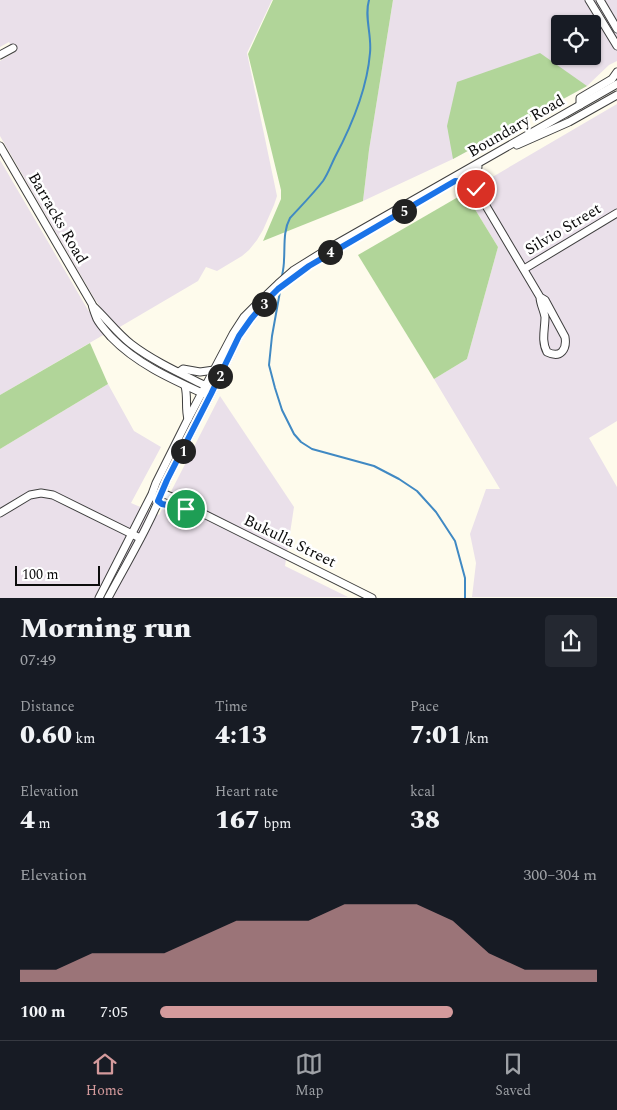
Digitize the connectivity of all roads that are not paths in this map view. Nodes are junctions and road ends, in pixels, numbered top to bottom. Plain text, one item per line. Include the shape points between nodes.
1 (588, 0) edge
2 (600, 0) edge
3 (617, 29) edge
4 (617, 46) edge
5 (13, 48) dead end
6 (0, 55) edge
7 (617, 72) edge
8 (617, 84) edge
9 (617, 94) edge
10 (580, 105) junction
11 (0, 146) edge
12 (478, 167) junction
13 (455, 181) junction
14 (476, 189) junction
15 (617, 213) edge
16 (331, 250) junction
17 (524, 269) junction
18 (540, 297) junction
19 (92, 304) junction
20 (258, 306) junction
21 (214, 370) junction
22 (179, 372) junction
23 (185, 386) junction
24 (206, 386) junction
25 (202, 393) junction
26 (211, 394) junction
27 (188, 419) junction
28 (162, 493) junction
29 (152, 494) junction
30 (158, 501) junction
31 (196, 510) junction
32 (0, 513) edge
33 (131, 534) junction
34 (140, 538) junction
35 (99, 598) edge
36 (108, 598) edge
37 (372, 598) edge

1 - 4 street
2 - 3 street
5 - 6 street
7 - 10 street via 612,79 580,98
8 - 10 street, Boundary Road
9 - 12 street, Boundary Road
10 - 16 street, Boundary Road
11 - 19 street, Barracks Road
12 - 13 street, Boundary Road
12 - 14 street
13 - 14 street via 465,182
13 - 16 street, Boundary Road
14 - 17 street
15 - 17 street, Silvio Street
16 - 20 street, Boundary Road
17 - 18 street
18 - 18 street via 545,300 565,337 566,344 560,353 547,352 544,348 544,316
19 - 22 street, Barracks Road via 132,345
19 - 23 street, Barracks Road via 97,320 118,344 159,373
20 - 21 street, Boundary Road via 233,334
20 - 26 street, Boundary Road via 239,336
21 - 22 street via 183,369
21 - 24 street, Boundary Road
22 - 24 street, Barracks Road
23 - 25 street, Barracks Road
23 - 27 street
24 - 25 street, Boundary Road
24 - 26 street
25 - 26 street, Barracks Road
25 - 27 street, Boundary Road
26 - 28 street, Boundary Road
27 - 29 street, Boundary Road
28 - 29 street, Bukulla Street
28 - 30 street, Boundary Road
28 - 31 street, Bukulla Street
29 - 30 street
29 - 33 street, Boundary Road
30 - 31 street, Bukulla Street
30 - 34 street, Boundary Road
31 - 37 street, Bukulla Street
32 - 33 street via 30,495 41,493
33 - 34 street
33 - 35 street, Boundary Road
34 - 36 street, Boundary Road

